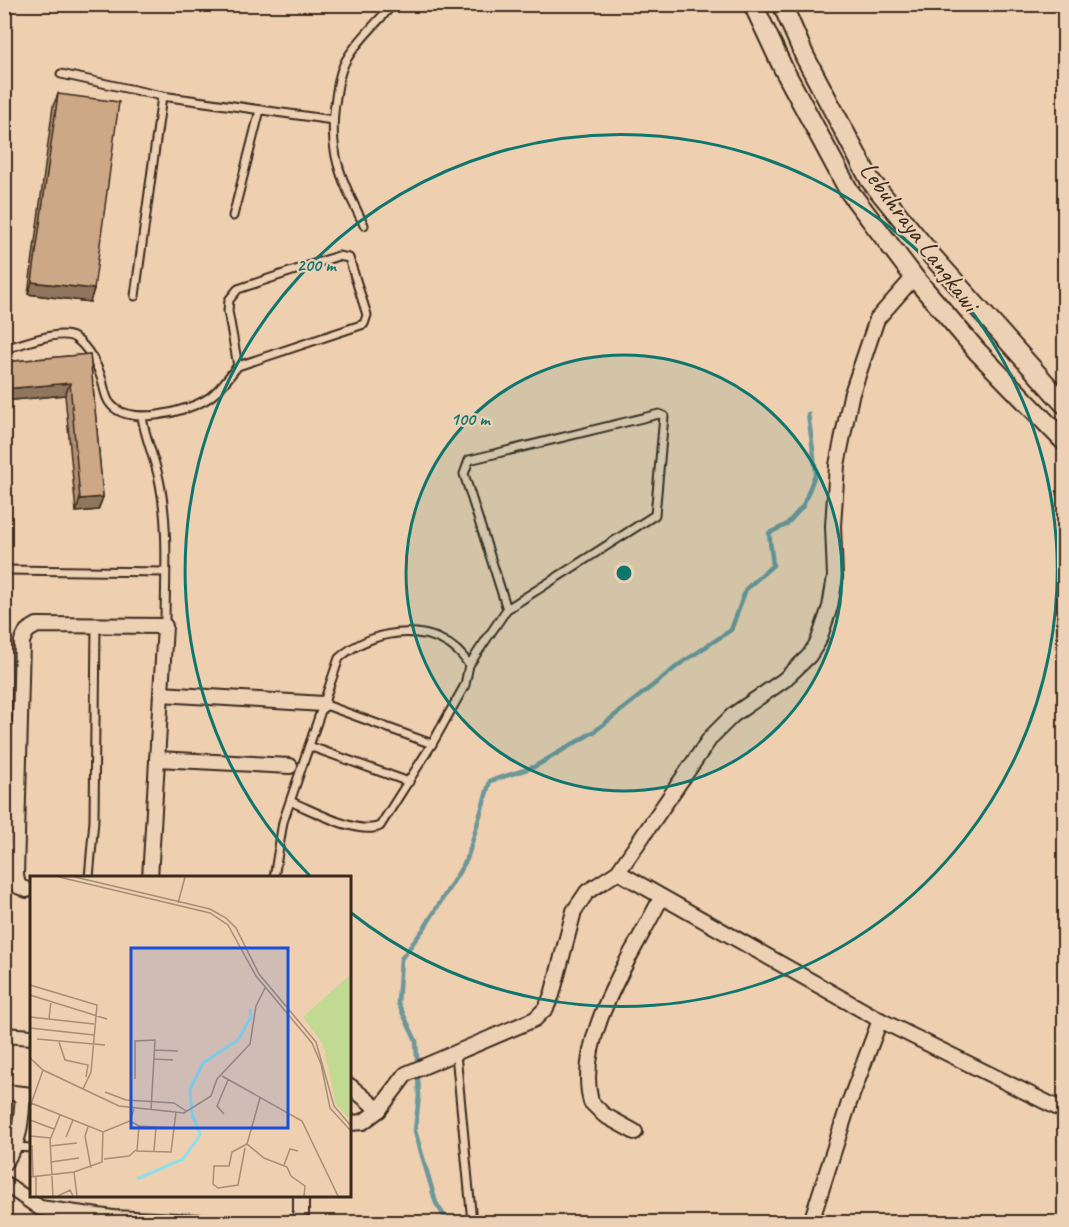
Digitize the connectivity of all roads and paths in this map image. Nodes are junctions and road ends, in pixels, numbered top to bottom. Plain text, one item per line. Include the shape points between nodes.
1 (393, 4) edge
2 (753, 4) edge
3 (782, 4) edge
4 (805, 57) junction
5 (783, 68) junction
6 (61, 74) dead end
7 (162, 96) junction
8 (260, 110) junction
9 (333, 120) junction
10 (233, 216) dead end
11 (364, 225) dead end
12 (914, 277) junction
13 (135, 296) dead end
14 (4, 350) edge
15 (238, 366) junction
16 (1065, 404) edge
17 (142, 417) junction
18 (1065, 441) edge
19 (4, 570) edge
20 (165, 572) junction
21 (507, 609) junction
22 (96, 624) junction
23 (165, 626) junction
24 (469, 665) junction
25 (161, 694) junction
26 (323, 704) junction
27 (432, 744) junction
28 (309, 746) junction
29 (157, 759) junction
30 (290, 766) dead end
31 (409, 782) junction
32 (292, 802) junction
33 (618, 872) junction
34 (89, 876) edge
35 (150, 876) edge
36 (274, 876) edge
37 (29, 891) edge
38 (662, 898) junction
39 (880, 1020) junction
40 (4, 1035) edge
41 (30, 1037) edge
42 (456, 1054) junction
43 (351, 1087) edge
44 (4, 1092) edge
45 (27, 1095) edge
46 (379, 1110) junction
47 (1065, 1111) edge
48 (351, 1123) edge
49 (635, 1132) dead end
50 (15, 1147) junction
51 (30, 1148) edge
52 (4, 1163) edge
53 (4, 1183) edge
54 (301, 1197) edge
55 (54, 1216) edge
56 (113, 1220) edge
57 (174, 1222) edge
58 (200, 1222) edge
59 (301, 1222) edge
60 (472, 1222) edge
61 (812, 1222) edge

1 - 9 lane via 347,58
2 - 5 main road, Lebuhraya Langkawi
3 - 4 main road, Lebuhraya Langkawi
4 - 5 main road
4 - 16 main road, Lebuhraya Langkawi via 870,180 939,264
5 - 12 main road, Lebuhraya Langkawi via 849,191
6 - 7 lane
7 - 8 lane
7 - 13 lane
8 - 9 lane
8 - 10 lane
9 - 11 lane via 340,177
12 - 18 main road, Lebuhraya Langkawi via 977,351
12 - 33 street via 877,319 851,396 837,465 835,577 818,642 784,680 733,715 711,736
14 - 17 lane via 59,334 75,337 96,365 108,402 121,415
15 - 15 lane via 228,311 228,300 238,289 338,256 349,258 367,315 364,324
15 - 17 lane via 213,395 198,405
17 - 20 lane via 160,482
19 - 20 lane
20 - 23 lane
21 - 21 lane via 655,515 664,416 659,414 469,460 464,474
21 - 24 lane
22 - 23 street
22 - 34 lane via 94,820
22 - 37 street via 37,625 27,631 22,641 16,875 18,886
23 - 25 street
24 - 26 lane via 461,651 416,632 381,634 354,645 339,658
24 - 27 lane via 465,685
25 - 26 street
25 - 29 street
26 - 27 lane
26 - 28 lane
27 - 31 lane
28 - 31 lane
28 - 32 lane
29 - 30 street
29 - 35 street
31 - 32 lane via 385,820 372,830 354,827
32 - 36 lane via 283,822
33 - 38 street
33 - 42 street via 587,892 574,911 546,1008 534,1019
38 - 39 street
38 - 49 street via 603,1009 588,1074 591,1102
39 - 47 street
39 - 61 street
40 - 41 street
42 - 46 street via 406,1074
42 - 60 lane
43 - 46 street
44 - 45 street
45 - 50 street
46 - 48 street via 363,1122
50 - 51 lane
50 - 52 street
53 - 55 street
54 - 59 street
55 - 56 street
56 - 57 street
57 - 58 street

